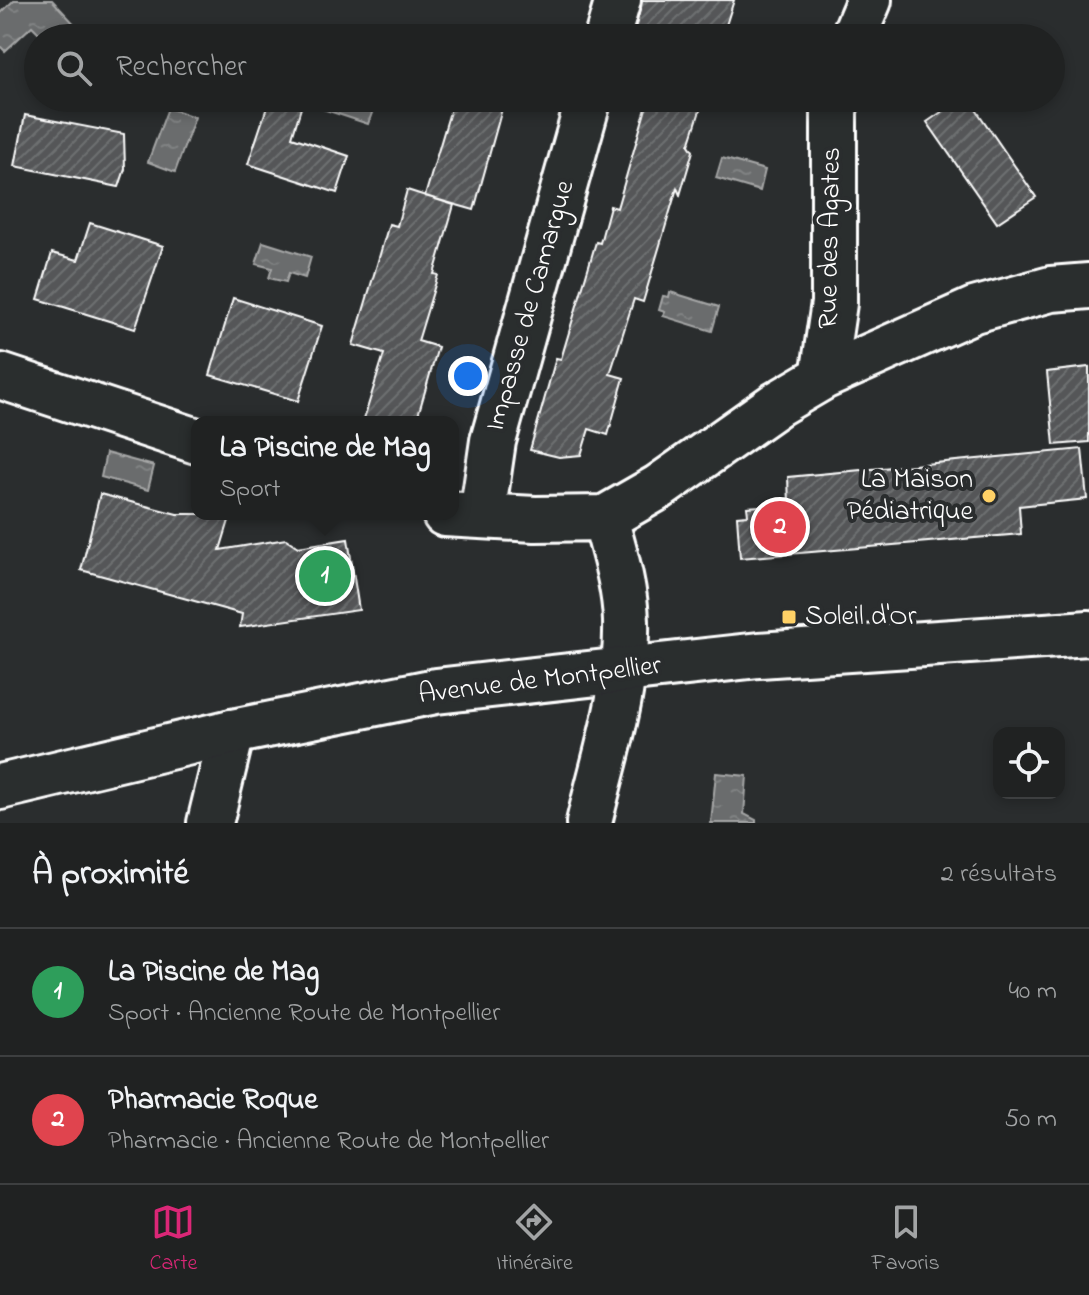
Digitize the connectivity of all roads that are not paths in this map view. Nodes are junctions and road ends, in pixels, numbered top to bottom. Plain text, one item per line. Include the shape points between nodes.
1 (618, 0) edge
2 (869, 0) edge
3 (611, 24) edge
4 (859, 24) edge
5 (585, 112) edge
6 (834, 112) edge
7 (1089, 286) edge
8 (0, 376) edge
9 (823, 377) junction
10 (191, 439) edge
11 (464, 515) edge
12 (605, 518) junction
13 (1089, 633) edge
14 (624, 671) junction
15 (232, 732) junction
16 (0, 787) edge
17 (210, 823) edge
18 (589, 823) edge

1 - 3 street
2 - 4 street
5 - 11 street, Impasse de Camargue via 493,441
6 - 9 street, Rue des Agates via 834,303
7 - 9 street via 1051,289 974,310
8 - 10 street
9 - 12 street
11 - 12 street
12 - 14 street via 626,621
13 - 14 street, Avenue de Montpellier via 759,655
14 - 15 street, Avenue de Montpellier via 436,691
14 - 18 street
15 - 16 street, Avenue de Montpellier
15 - 17 street

